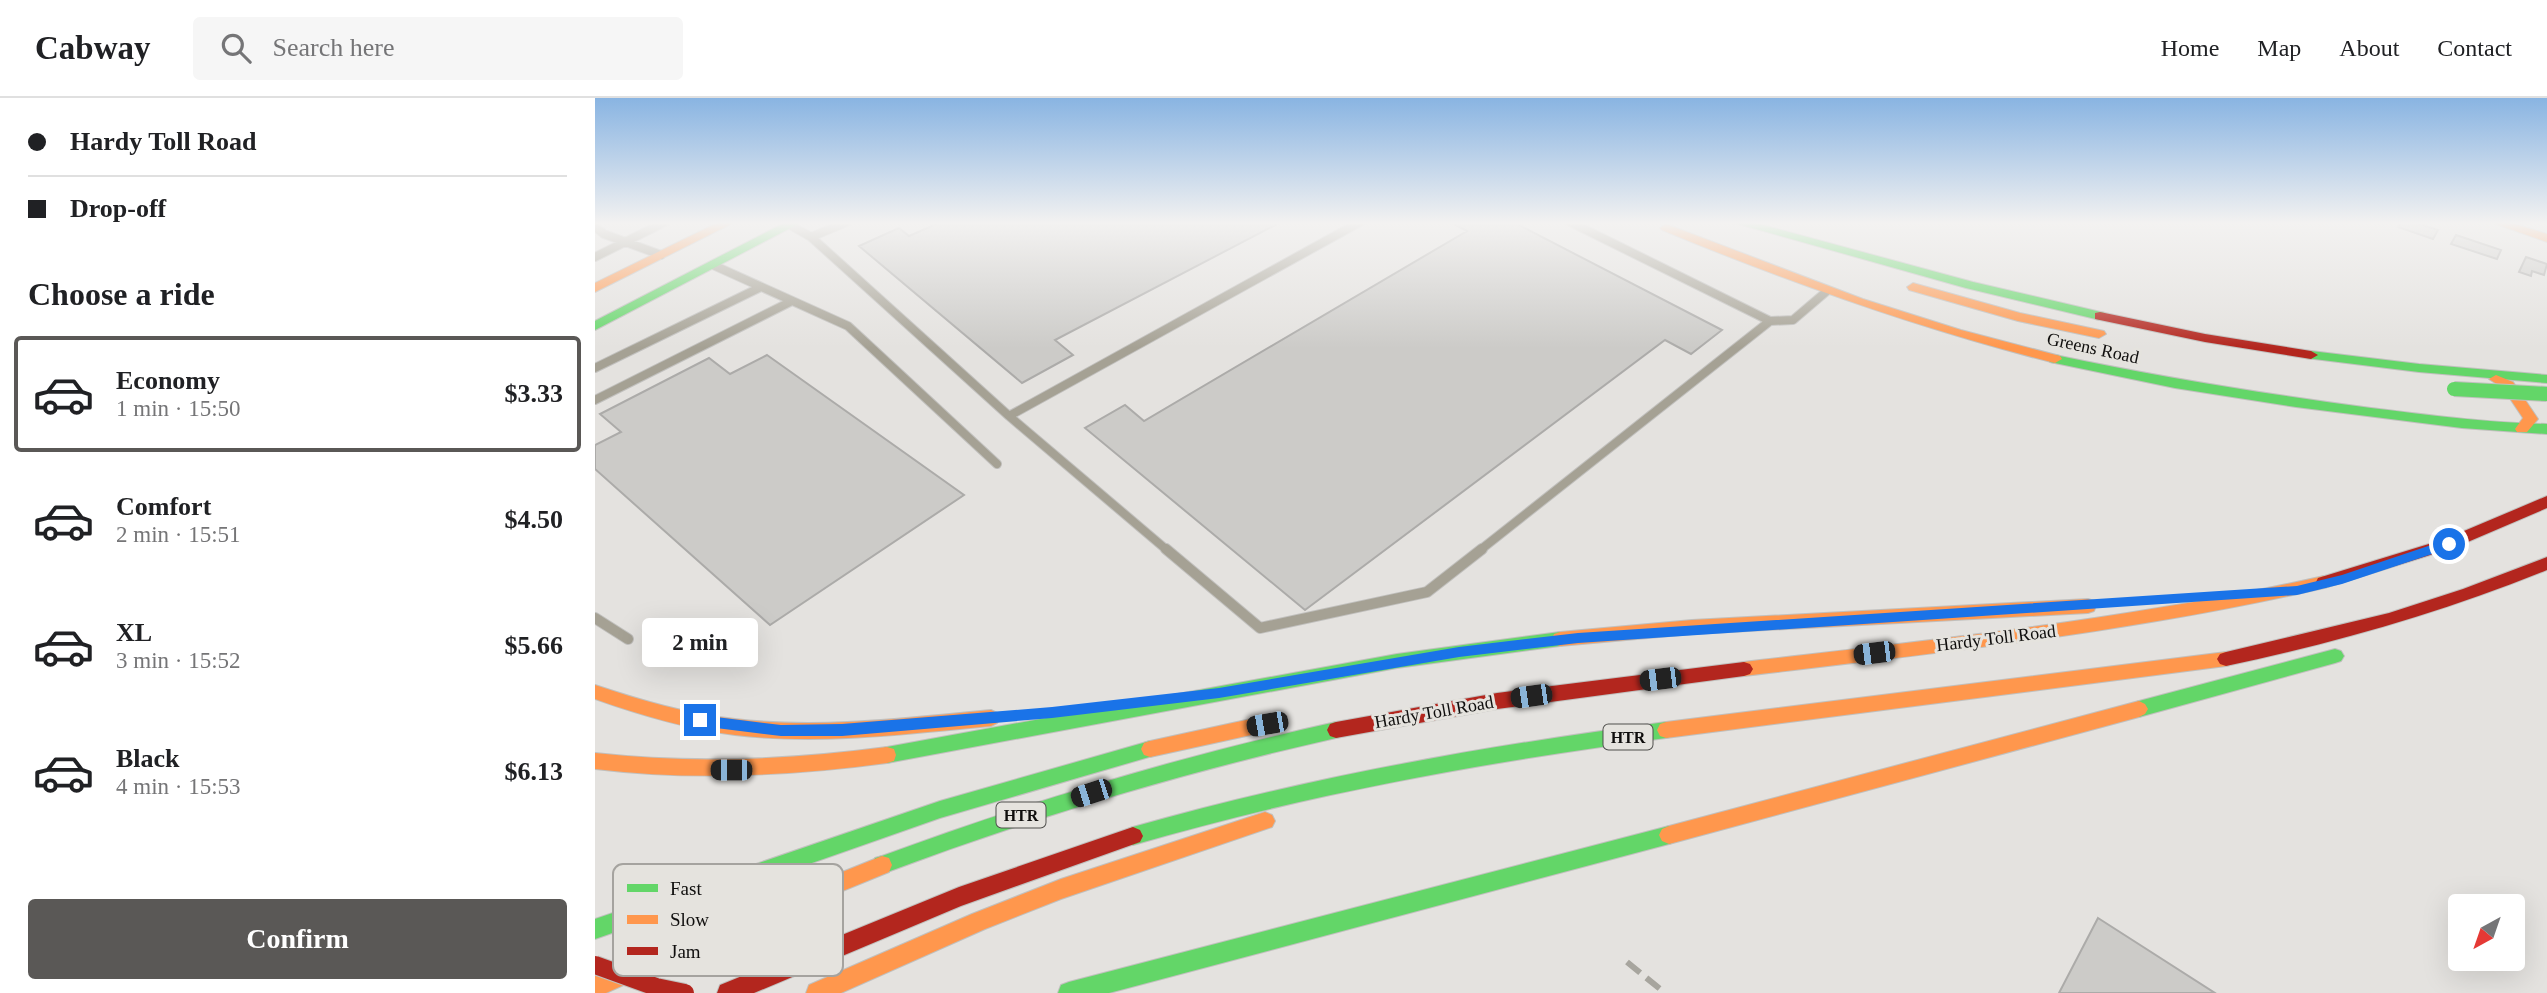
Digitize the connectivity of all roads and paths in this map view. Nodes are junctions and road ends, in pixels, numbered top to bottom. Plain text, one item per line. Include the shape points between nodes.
1 (643, 264) edge
2 (841, 264) edge
3 (1284, 264) edge
4 (1654, 264) edge
5 (1752, 264) edge
6 (1780, 264) edge
7 (1837, 264) edge
8 (1899, 264) edge
9 (713, 265) joint
10 (761, 287) junction
11 (595, 288) edge
12 (1827, 291) junction
13 (792, 301) junction
14 (1770, 321) junction
15 (595, 326) edge
16 (2227, 358) dead end
17 (595, 368) edge
18 (2486, 374) junction
19 (2345, 376) dead end
20 (2547, 379) edge
21 (2447, 388) dead end
22 (2547, 394) edge
23 (2391, 398) dead end
24 (595, 400) edge
25 (2468, 408) dead end
26 (2511, 410) dead end
27 (2547, 411) edge
28 (1009, 416) junction
29 (2522, 429) junction
30 (2547, 429) edge
31 (997, 464) dead end
32 (2547, 502) edge
33 (2547, 563) edge
34 (2500, 583) junction
35 (2297, 591) junction
36 (2145, 601) dead end
37 (2106, 604) dead end
38 (595, 618) edge
39 (2420, 627) dead end
40 (628, 639) dead end
41 (2351, 652) dead end
42 (595, 692) edge
43 (1219, 693) junction
44 (1467, 705) junction
45 (1330, 714) dead end
46 (1281, 721) dead end
47 (595, 761) edge
48 (1428, 767) junction
49 (1310, 806) dead end
50 (1284, 815) dead end
51 (781, 864) edge
52 (843, 881) edge
53 (613, 923) edge
54 (595, 929) edge
55 (843, 944) edge
56 (595, 965) edge
57 (613, 971) edge
58 (620, 976) edge
59 (626, 976) edge
60 (768, 976) edge
61 (595, 987) edge
62 (685, 993) edge
63 (728, 993) edge
64 (817, 993) edge
65 (1069, 993) edge

1 - 11 main road
2 - 28 lane
3 - 28 lane
4 - 14 lane
5 - 12 main road
6 - 7 main road, Greens Road via 1880,296 2108,344
8 - 18 main road via 2129,323 2274,349
9 - 10 lane
9 - 15 main road
10 - 13 lane
10 - 17 lane
12 - 14 lane via 1793,320
12 - 29 main road via 2003,345 2164,381 2364,412
13 - 24 lane
13 - 31 lane via 848,326
14 - 28 lane via 1427,592 1260,628
16 - 19 main road
18 - 20 main road
18 - 29 main road via 2508,385 2531,419
21 - 22 main road, bridge
23 - 25 main road
26 - 27 main road
29 - 30 main road
32 - 35 main road, Hardy Toll Road / HTR via 2429,551
33 - 34 main road, HTR
34 - 39 main road
34 - 48 main road, HTR via 2344,632 2173,667
35 - 36 main road
35 - 44 main road, Hardy Toll Road / HTR via 2115,623
37 - 43 main road via 1526,643
38 - 40 lane
41 - 65 main road
42 - 43 main road via 676,716 781,730 842,730 1052,713
43 - 47 main road via 1102,718 815,765 690,771
44 - 45 main road
44 - 52 main road, Hardy Toll Road / HTR via 1286,740 1117,785 1014,817
46 - 51 main road via 1051,773
48 - 49 main road
48 - 55 main road, HTR via 1255,803 1105,846
50 - 64 main road via 1061,889
53 - 54 main road
56 - 57 main road, bridge
58 - 61 main road, Hardy Toll Road / HTR
59 - 62 main road, bridge
60 - 63 main road, HTR

